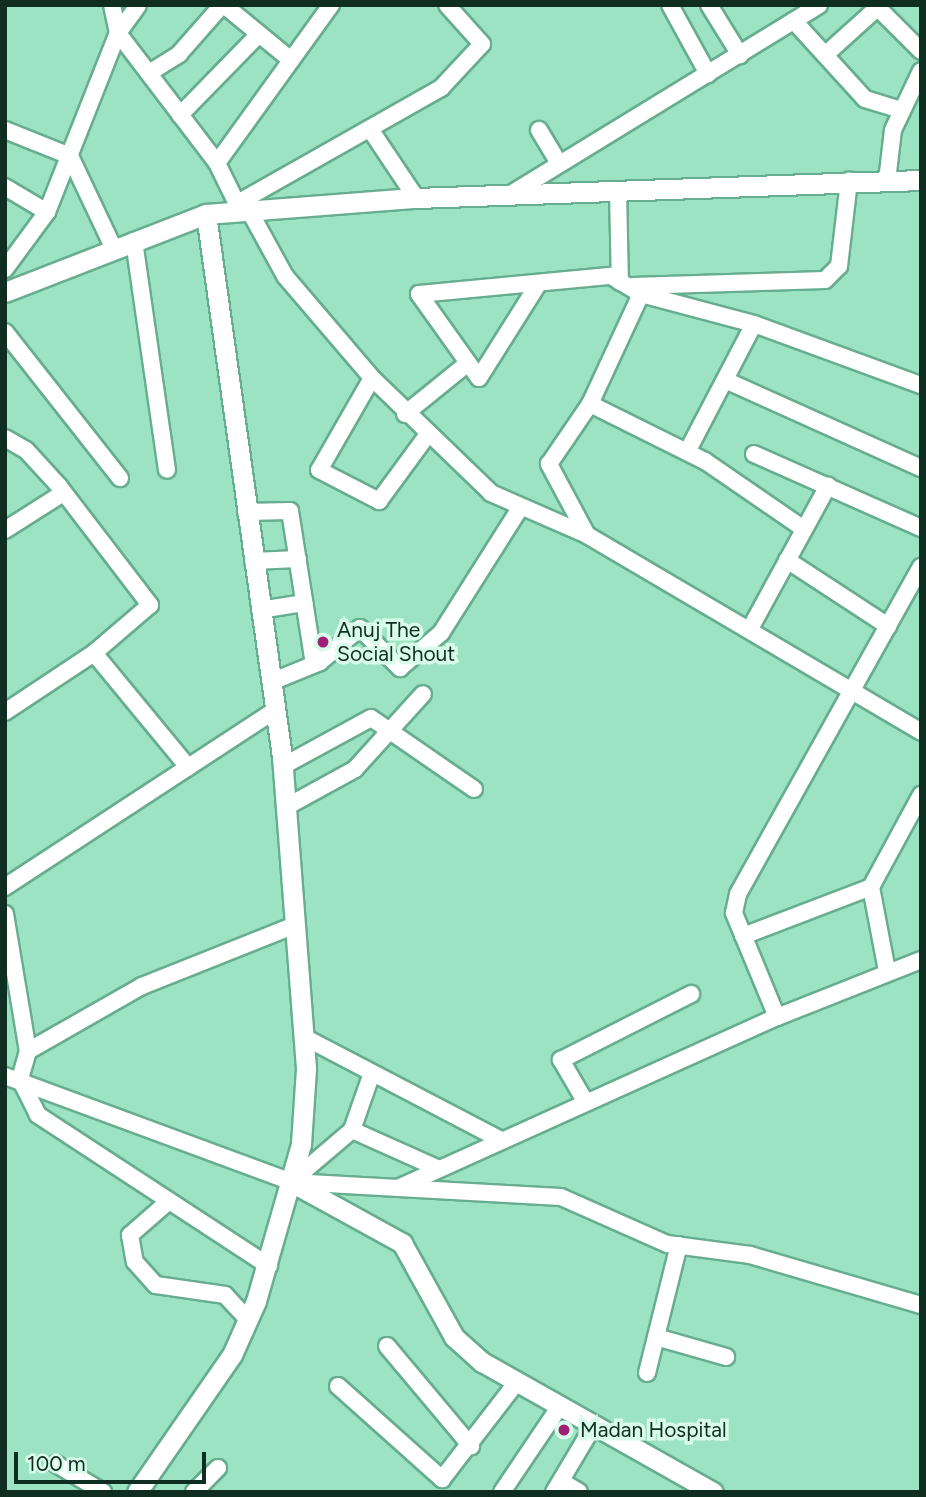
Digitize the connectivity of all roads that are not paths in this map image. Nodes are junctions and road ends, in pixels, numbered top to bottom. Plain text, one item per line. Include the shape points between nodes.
1 (112, 5) edge
2 (138, 5) edge
3 (223, 5) edge
4 (331, 5) edge
5 (447, 5) edge
6 (670, 5) edge
7 (709, 5) edge
8 (819, 5) edge
9 (876, 6) edge
10 (794, 21) junction
11 (118, 33) junction
12 (258, 34) junction
13 (921, 51) edge
14 (740, 55) junction
15 (825, 55) junction
16 (291, 60) junction
17 (921, 71) edge
18 (149, 73) junction
19 (708, 75) junction
20 (902, 110) junction
21 (180, 115) junction
22 (370, 129) junction
23 (5, 130) edge
24 (539, 130) dead end
25 (69, 156) junction
26 (217, 163) junction
27 (559, 163) junction
28 (921, 180) edge
29 (849, 181) junction
30 (887, 181) junction
31 (5, 187) edge
32 (618, 190) junction
33 (511, 194) junction
34 (416, 198) junction
35 (243, 209) junction
36 (47, 212) junction
37 (206, 214) junction
38 (134, 241) junction
39 (12, 244) edge
40 (114, 249) junction
41 (5, 269) edge
42 (537, 286) junction
43 (630, 287) junction
44 (5, 292) edge
45 (754, 324) junction
46 (5, 332) edge
47 (468, 363) junction
48 (372, 378) junction
49 (725, 380) junction
50 (921, 385) edge
51 (590, 404) junction
52 (405, 414) junction
53 (426, 437) junction
54 (5, 438) edge
55 (687, 452) junction
56 (754, 454) dead end
57 (921, 468) edge
58 (167, 470) dead end
59 (120, 478) dead end
60 (828, 486) junction
61 (63, 493) junction
62 (520, 508) junction
63 (246, 512) junction
64 (6, 527) edge
65 (921, 528) edge
66 (804, 529) junction
67 (587, 535) junction
68 (298, 559) junction
69 (787, 560) junction
70 (253, 561) junction
71 (921, 567) edge
72 (304, 603) junction
73 (260, 610) junction
74 (751, 626) junction
75 (888, 626) junction
76 (94, 653) junction
77 (314, 664) junction
78 (271, 682) junction
79 (853, 688) junction
80 (423, 694) dead end
81 (275, 710) junction
82 (5, 712) edge
83 (392, 731) junction
84 (921, 732) edge
85 (283, 766) junction
86 (188, 767) junction
87 (474, 789) dead end
88 (921, 795) edge
89 (286, 807) junction
90 (5, 887) edge
91 (871, 887) junction
92 (5, 914) edge
93 (295, 925) junction
94 (743, 936) junction
95 (921, 960) edge
96 (887, 971) junction
97 (691, 994) dead end
98 (11, 1015) edge
99 (777, 1017) junction
100 (304, 1037) junction
101 (27, 1051) junction
102 (372, 1073) junction
103 (13, 1077) edge
104 (5, 1088) edge
105 (585, 1101) junction
106 (352, 1130) junction
107 (501, 1140) junction
108 (439, 1169) junction
109 (291, 1182) junction
110 (398, 1188) junction
111 (169, 1201) junction
112 (679, 1245) junction
113 (270, 1266) junction
114 (921, 1305) edge
115 (248, 1320) junction
116 (656, 1337) junction
117 (387, 1346) dead end
118 (726, 1357) dead end
119 (648, 1373) dead end
120 (517, 1382) junction
121 (338, 1386) dead end
122 (561, 1406) junction
123 (594, 1425) junction
124 (471, 1446) junction
125 (56, 1464) dead end
126 (218, 1468) dead end
127 (557, 1486) edge
128 (103, 1492) edge
129 (137, 1492) edge
130 (194, 1492) edge
131 (502, 1492) edge
132 (579, 1492) edge
133 (713, 1492) edge

1 - 11 street
2 - 11 street
3 - 12 street
3 - 18 street via 179,54
4 - 16 street
5 - 22 street via 482,44 441,88
6 - 19 street
7 - 14 street
8 - 10 street
9 - 13 street
9 - 15 street
10 - 14 street
10 - 15 street
11 - 18 street
11 - 25 street
12 - 16 street
12 - 21 street
14 - 19 street
15 - 20 street via 865,99
16 - 26 street
17 - 20 street
18 - 21 street
19 - 27 street
20 - 30 street
21 - 26 street
22 - 34 street
22 - 35 street
23 - 25 street
24 - 27 street
25 - 36 street
25 - 40 street
26 - 35 street
27 - 33 street
28 - 30 street
29 - 30 street
29 - 32 street
29 - 43 street via 839,266 825,280
31 - 36 street
32 - 33 street
32 - 43 street
33 - 34 street
34 - 35 street
35 - 37 street
35 - 48 street via 285,276
36 - 39 street
37 - 38 street
37 - 63 street
38 - 40 street
38 - 58 street
39 - 41 street
40 - 44 street
42 - 43 street via 611,276
42 - 47 street via 479,378
42 - 47 street via 419,294
43 - 45 street
43 - 51 street
45 - 49 street
45 - 50 street
46 - 59 street
47 - 52 street
48 - 52 street
48 - 53 street via 319,470 379,501
49 - 55 street
49 - 57 street
51 - 55 street
51 - 67 street via 549,464
52 - 53 street
53 - 62 street via 491,493
54 - 61 street via 26,450
55 - 66 street
56 - 60 street
60 - 65 street
60 - 66 street
61 - 64 street
61 - 76 street via 150,605
62 - 67 street
62 - 77 street via 441,633 400,668 360,628
63 - 68 street via 290,511
63 - 70 street
66 - 69 street
67 - 74 street
68 - 70 street
68 - 72 street
69 - 74 street
69 - 75 street
70 - 73 street
71 - 75 street
72 - 73 street
72 - 77 street
73 - 78 street
74 - 79 street
75 - 79 street
76 - 82 street
76 - 86 street
77 - 78 street
78 - 81 street
79 - 84 street
79 - 94 street via 738,894 734,913
80 - 83 street
81 - 85 street
81 - 86 street
83 - 85 street via 370,718
83 - 87 street
83 - 89 street via 355,769
85 - 89 street
86 - 90 street
88 - 91 street
89 - 93 street
91 - 94 street
91 - 96 street
92 - 98 street
93 - 100 street
93 - 101 street via 142,986
94 - 99 street
95 - 96 street
96 - 99 street
97 - 105 street via 561,1060
98 - 101 street
99 - 105 street
100 - 102 street
100 - 109 street via 301,1144
101 - 103 street
102 - 106 street
102 - 107 street
103 - 104 street
103 - 109 street
103 - 111 street via 38,1115
105 - 107 street
106 - 108 street
106 - 109 street
107 - 108 street
108 - 110 street
109 - 110 street
109 - 113 street
109 - 120 street via 402,1243 454,1337
110 - 112 street via 561,1197
111 - 113 street
111 - 115 street via 130,1236 135,1262 156,1285 225,1295
112 - 114 street via 750,1255
112 - 116 street
113 - 115 street
115 - 129 street via 232,1355
116 - 118 street
116 - 119 street
117 - 124 street
120 - 122 street
120 - 124 street
121 - 124 street via 442,1479
122 - 123 street
122 - 131 street
123 - 127 street
123 - 133 street
125 - 128 street
126 - 130 street
127 - 132 street

